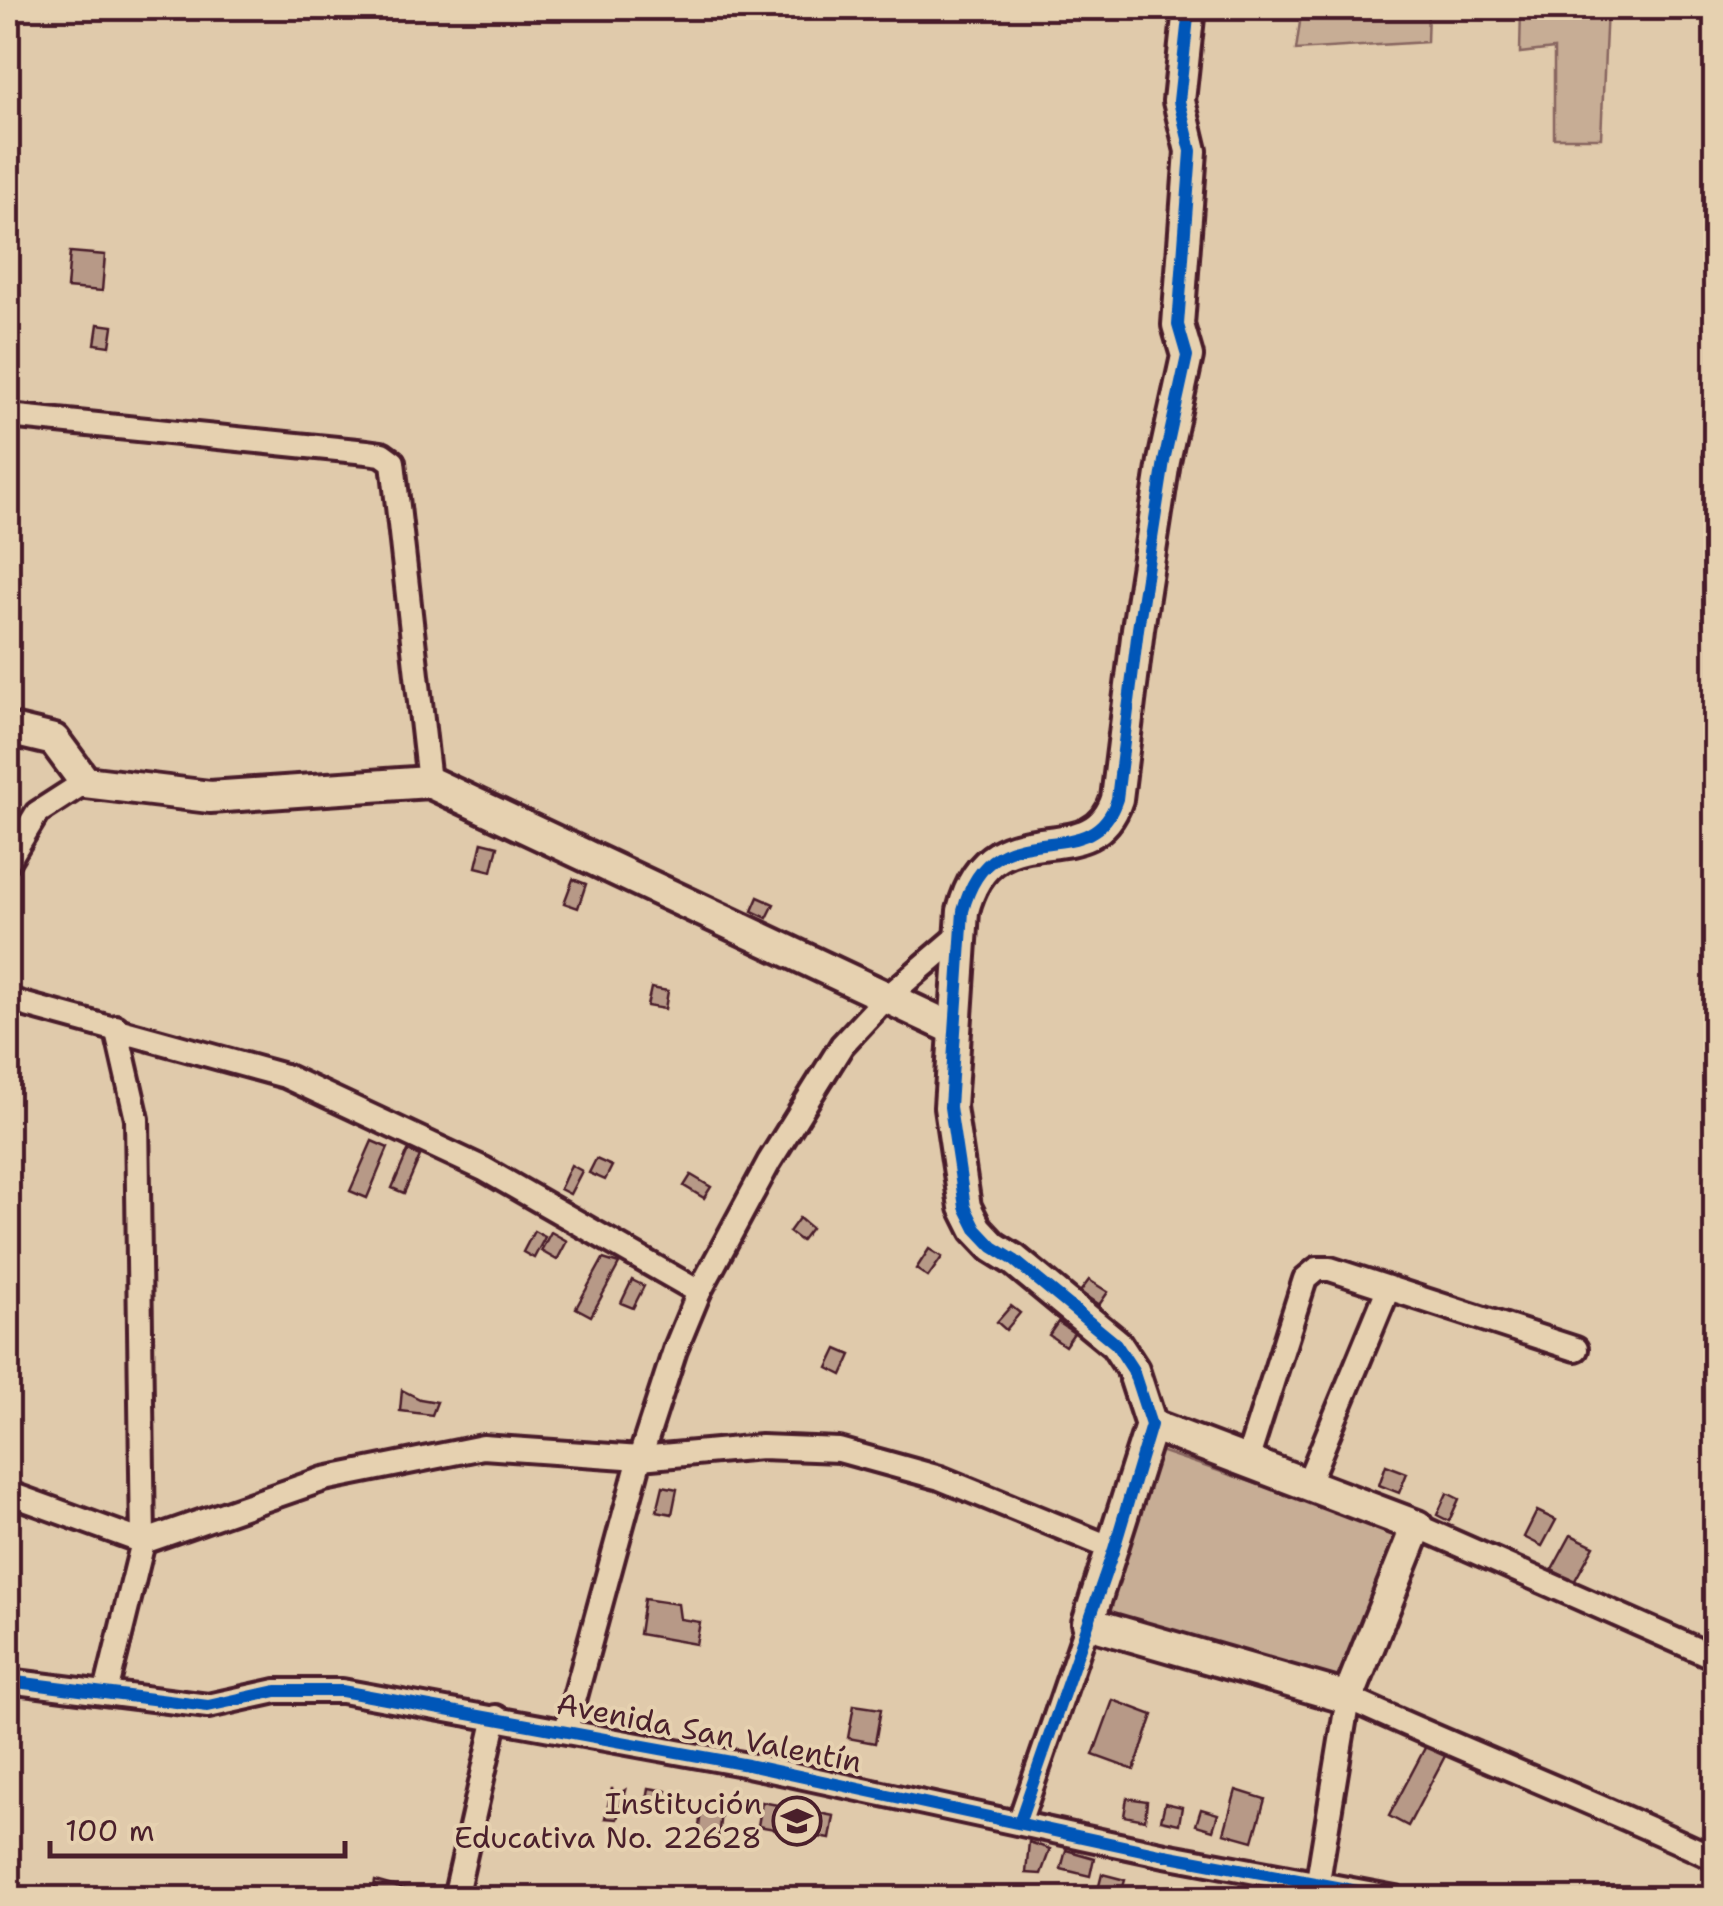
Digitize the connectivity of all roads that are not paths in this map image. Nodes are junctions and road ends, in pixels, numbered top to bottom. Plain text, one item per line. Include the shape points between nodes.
1 (1190, 8) edge
2 (8, 416) edge
3 (8, 729) edge
4 (85, 782) junction
5 (429, 782) junction
6 (8, 862) edge
7 (961, 934) junction
8 (885, 999) junction
9 (8, 1000) edge
10 (116, 1027) junction
11 (954, 1029) junction
12 (1388, 1289) junction
13 (699, 1292) junction
14 (1576, 1349) dead end
15 (1151, 1425) junction
16 (640, 1458) junction
17 (1247, 1461) junction
18 (1307, 1484) junction
19 (8, 1493) edge
20 (1417, 1526) junction
21 (143, 1542) junction
22 (1114, 1549) junction
23 (1088, 1623) junction
24 (1716, 1658) edge
25 (8, 1681) edge
26 (106, 1692) junction
27 (1348, 1698) junction
28 (496, 1717) junction
29 (566, 1730) junction
30 (1019, 1823) junction
31 (1716, 1859) edge
32 (1318, 1890) edge
33 (455, 1898) edge
34 (1395, 1898) edge

1 - 7 street via 1179,101 1190,151 1178,325 1187,356 1161,480 1117,799 1113,813 1092,833 1002,852 982,866 969,887
2 - 5 street via 367,452 393,462
3 - 4 street via 54,740
4 - 5 street via 210,797
4 - 6 street via 37,813
5 - 8 street
7 - 8 street
7 - 11 street
8 - 11 street
8 - 13 street via 821,1078
9 - 10 street
10 - 13 street via 285,1076 484,1169
10 - 21 street via 137,1119
11 - 15 street via 950,1107 966,1207 976,1229 1116,1344 1133,1370
12 - 14 street
12 - 17 street via 1330,1269 1305,1279
12 - 18 street
13 - 16 street
15 - 17 street
15 - 22 street
16 - 21 street via 483,1447 324,1479
16 - 22 street via 761,1447 839,1450 940,1478
16 - 29 street
17 - 18 street
18 - 20 street
19 - 21 street
20 - 24 street
20 - 27 street
21 - 26 street
22 - 23 street
23 - 27 street
23 - 30 street
25 - 26 street, Avenida San Valentín
26 - 28 street, Avenida San Valentín via 208,1706 276,1690 342,1690
27 - 31 street
27 - 32 street
28 - 29 street, Avenida San Valentín
28 - 33 street
29 - 30 street, Avenida San Valentín
30 - 32 street, Avenida San Valentín
32 - 34 street, Avenida San Valentín

